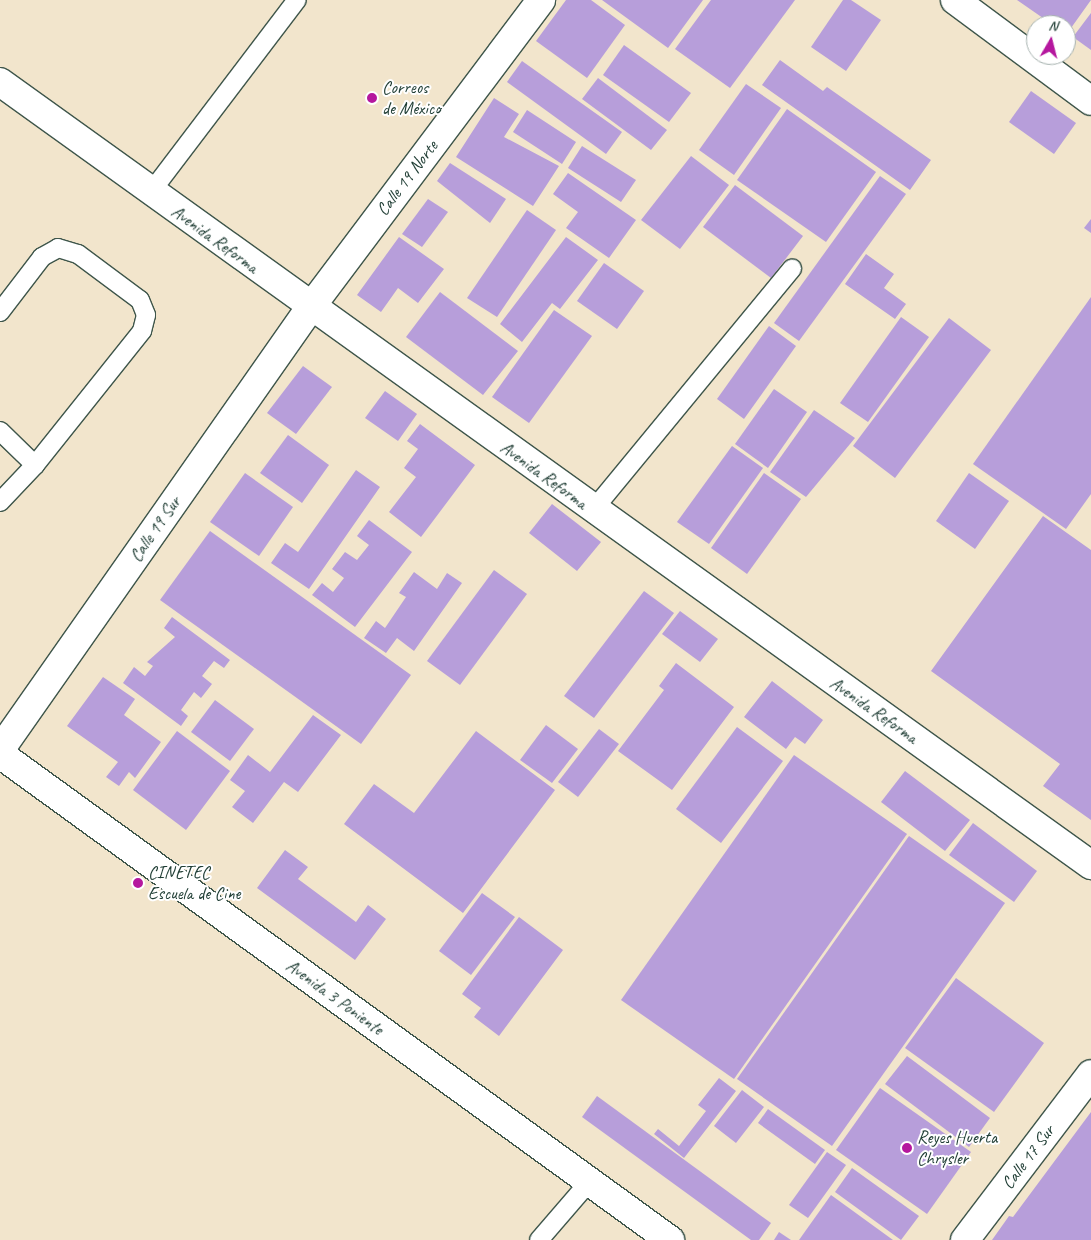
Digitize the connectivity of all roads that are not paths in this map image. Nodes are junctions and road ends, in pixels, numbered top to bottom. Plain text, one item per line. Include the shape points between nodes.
1 (297, 0) edge
2 (540, 0) edge
3 (956, 0) edge
4 (0, 82) edge
5 (1091, 101) edge
6 (151, 192) junction
7 (792, 269) dead end
8 (310, 308) junction
9 (0, 312) edge
10 (0, 430) edge
11 (35, 465) junction
12 (0, 502) edge
13 (592, 510) junction
14 (0, 750) edge
15 (0, 754) edge
16 (1091, 865) edge
17 (1091, 1074) edge
18 (589, 1182) junction
19 (539, 1240) edge
20 (670, 1240) edge
21 (965, 1240) edge

1 - 6 lane
2 - 8 street, Calle 19 Norte
3 - 5 street
4 - 6 street, Avenida Reforma
6 - 8 street, Avenida Reforma
7 - 13 lane
8 - 13 street, Avenida Reforma
8 - 14 street, Calle 19 Sur
9 - 11 lane via 42,258 58,248 78,254 140,300 146,314 142,331
10 - 11 lane
11 - 12 lane
13 - 16 street, Avenida Reforma
15 - 18 street, Avenida 3 Poniente
17 - 21 street, Calle 17 Sur
18 - 19 lane
18 - 20 street, Avenida 3 Poniente

